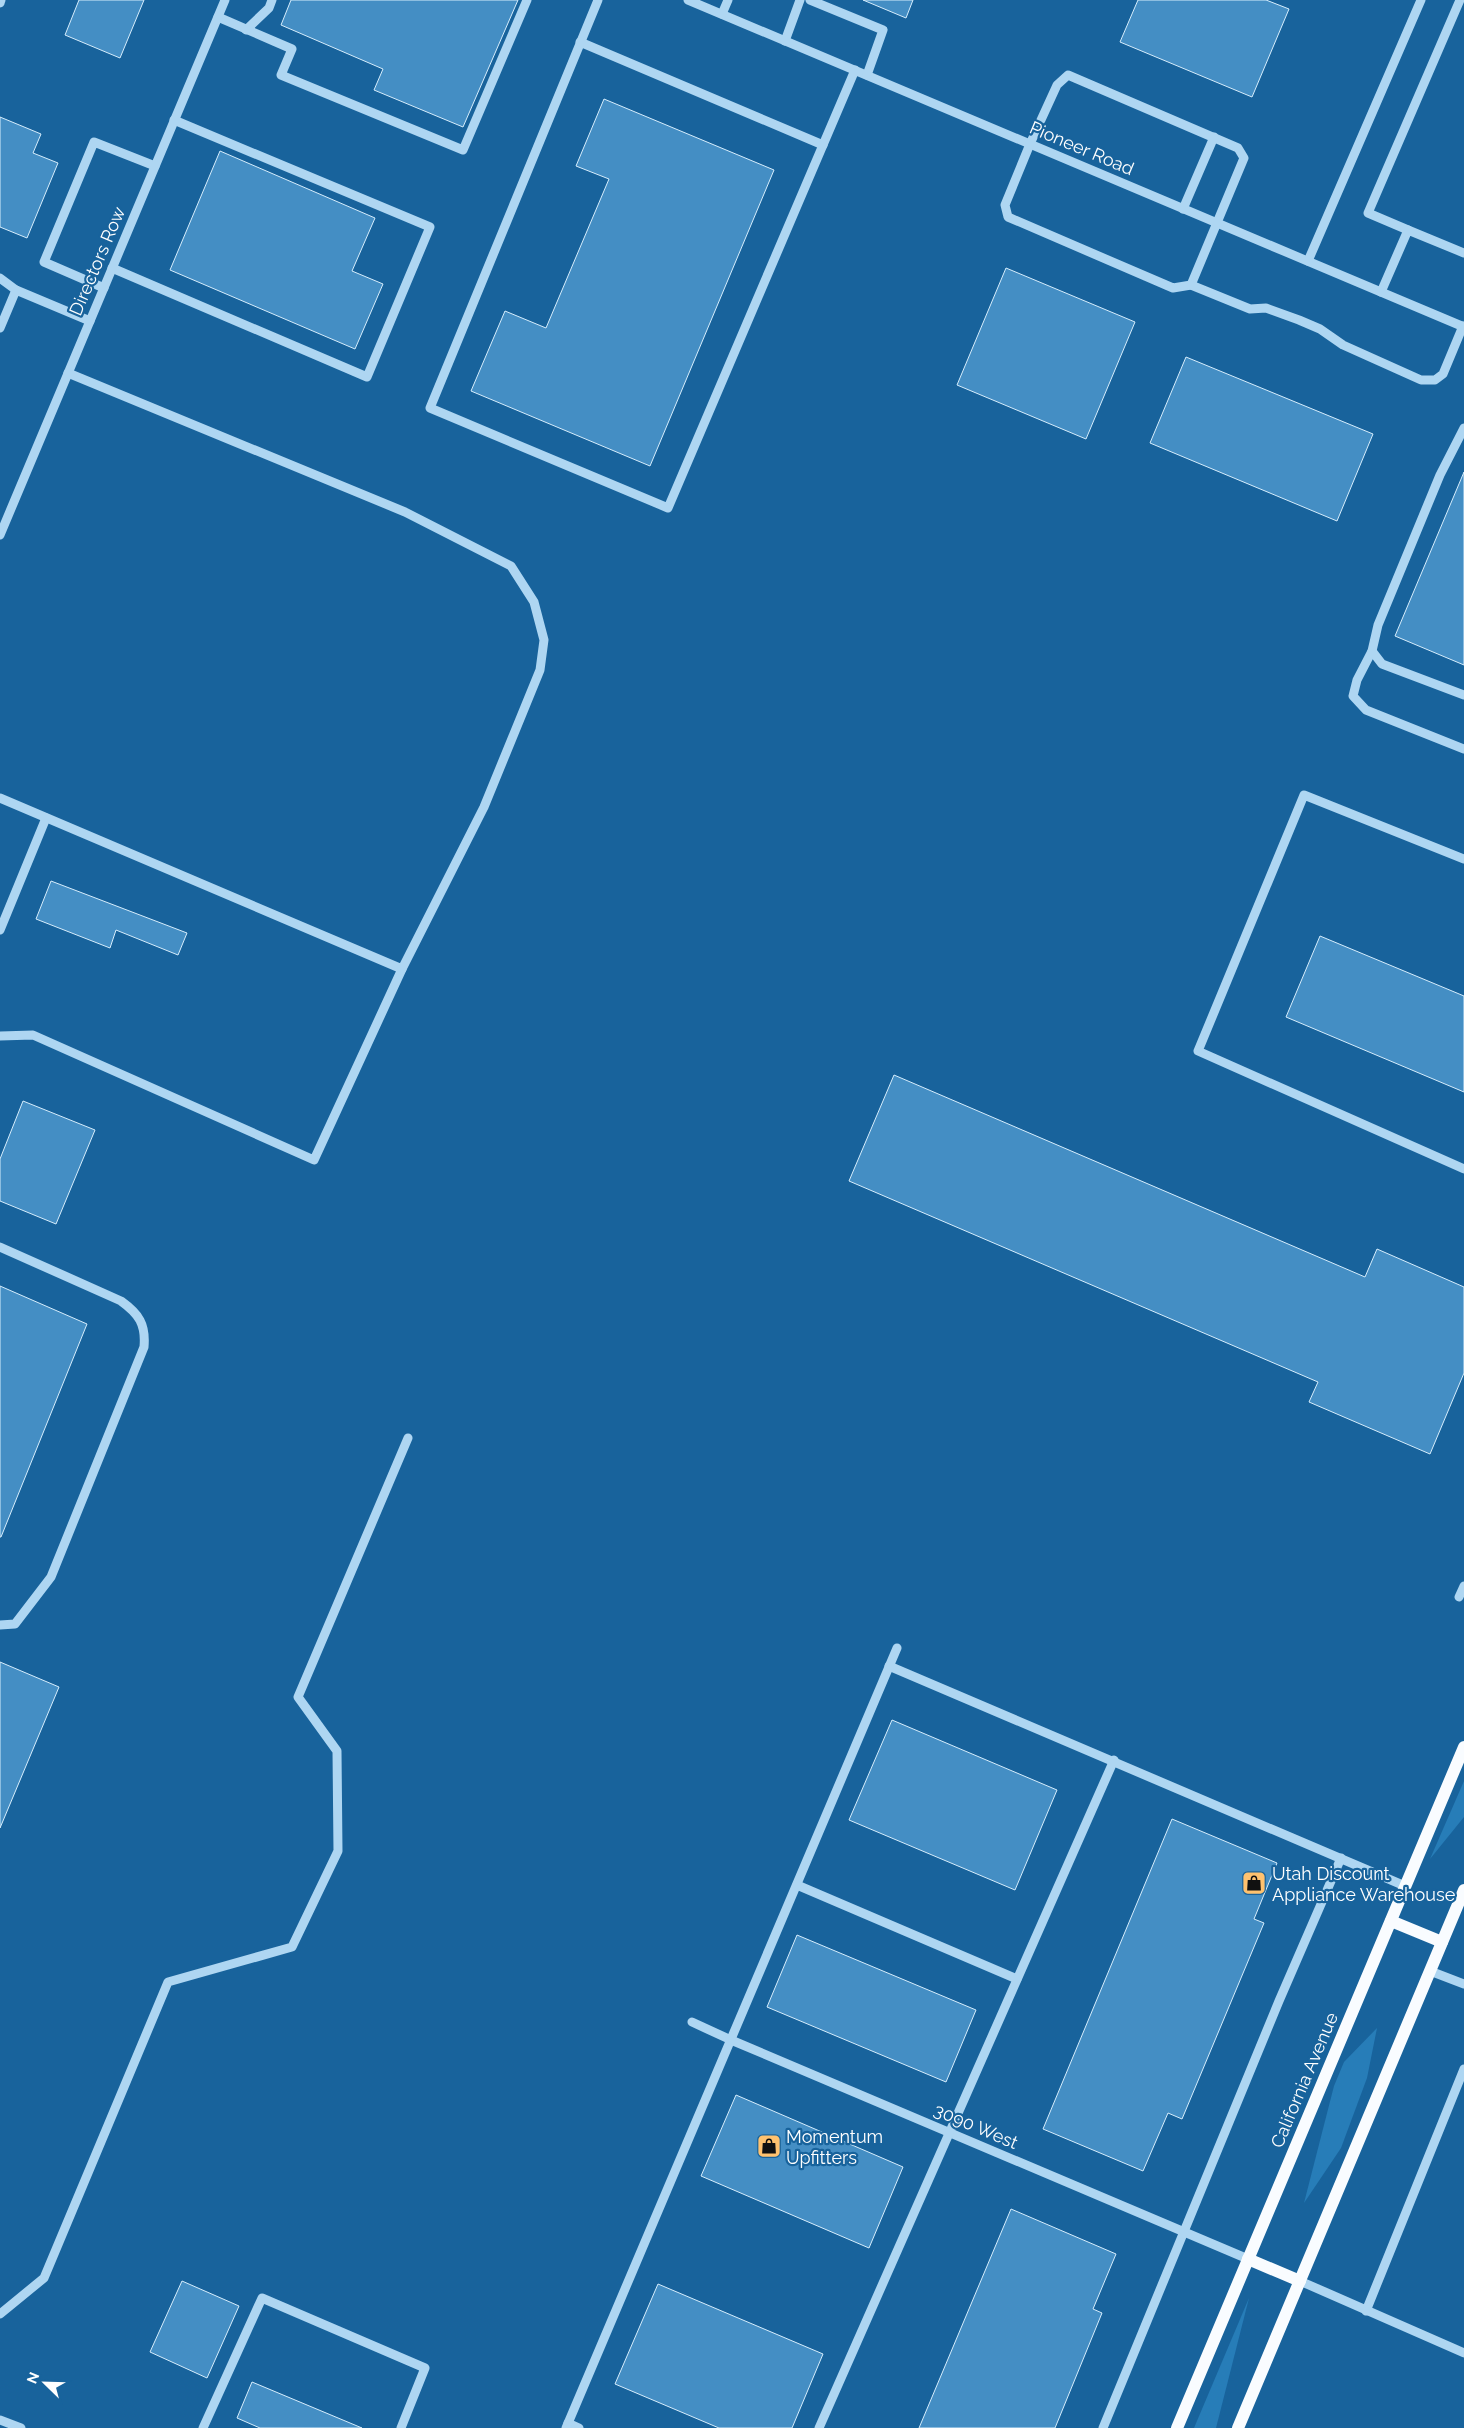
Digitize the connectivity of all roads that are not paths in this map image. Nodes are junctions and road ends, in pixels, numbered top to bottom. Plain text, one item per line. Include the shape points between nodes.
1 (225, 0) edge
2 (272, 0) edge
3 (527, 0) edge
4 (598, 0) edge
5 (688, 0) edge
6 (728, 0) edge
7 (800, 0) edge
8 (810, 0) edge
9 (1421, 0) edge
10 (1460, 0) edge
11 (722, 14) junction
12 (218, 17) junction
13 (246, 30) junction
14 (785, 41) junction
15 (580, 42) junction
16 (855, 70) junction
17 (867, 75) junction
18 (174, 120) junction
19 (1214, 137) junction
20 (1030, 144) junction
21 (823, 145) junction
22 (155, 166) junction
23 (1184, 209) junction
24 (1217, 223) junction
25 (1408, 230) junction
26 (1464, 253) edge
27 (1308, 261) junction
28 (112, 268) junction
29 (0, 278) edge
30 (1191, 285) junction
31 (104, 288) junction
32 (16, 290) junction
33 (1381, 292) junction
34 (90, 321) junction
35 (1463, 326) edge
36 (0, 328) edge
37 (68, 373) junction
38 (1464, 428) edge
39 (0, 535) edge
40 (1372, 651) junction
41 (1464, 695) edge
42 (1464, 749) edge
43 (0, 798) edge
44 (46, 818) junction
45 (1464, 860) edge
46 (0, 930) edge
47 (402, 969) junction
48 (0, 1036) edge
49 (1464, 1169) edge
50 (0, 1247) edge
51 (408, 1438) dead end
52 (1464, 1586) edge
53 (1459, 1597) dead end
54 (0, 1625) edge
55 (897, 1648) dead end
56 (889, 1666) junction
57 (1464, 1747) edge
58 (1114, 1760) junction
59 (1341, 1858) junction
60 (796, 1885) junction
61 (1406, 1886) junction
62 (1464, 1890) edge
63 (1391, 1921) junction
64 (1442, 1942) junction
65 (1430, 1970) junction
66 (1017, 1979) junction
67 (1464, 1984) edge
68 (692, 2022) dead end
69 (731, 2040) junction
70 (1464, 2069) edge
71 (949, 2133) junction
72 (1183, 2232) junction
73 (1248, 2259) junction
74 (1300, 2281) junction
75 (1366, 2310) junction
76 (0, 2314) edge
77 (1464, 2353) edge
78 (0, 2420) edge
79 (567, 2426) edge
80 (21, 2428) edge
81 (203, 2428) edge
82 (401, 2428) edge
83 (579, 2428) edge
84 (819, 2428) edge
85 (1102, 2428) edge
86 (1177, 2428) edge
87 (1238, 2428) edge

1 - 12 street, Directors Row
2 - 13 street via 269,8
3 - 13 street via 463,150 281,75 292,49
4 - 15 street
5 - 11 street, Pioneer Road
6 - 11 street
7 - 14 street
8 - 17 street via 883,30
9 - 27 street
10 - 25 street via 1368,213
11 - 14 street, Pioneer Road
12 - 13 street
12 - 18 street, Directors Row
14 - 16 street, Pioneer Road
15 - 21 street
15 - 21 street via 430,408 668,508
16 - 17 street, Pioneer Road
16 - 21 street
17 - 20 street, Pioneer Road
18 - 22 street, Directors Row
18 - 28 street via 430,227 423,245 367,377
19 - 20 street via 1068,75 1057,85
19 - 23 street
19 - 24 street via 1238,148 1244,158
20 - 23 street, Pioneer Road
20 - 30 street via 1005,205 1008,217 1173,288
22 - 28 street, Directors Row
22 - 31 street via 94,142 83,167 44,262
23 - 24 street, Pioneer Road
24 - 27 street, Pioneer Road
24 - 30 street
25 - 26 street
25 - 33 street
27 - 33 street, Pioneer Road
28 - 31 street, Directors Row
29 - 32 street
30 - 35 street via 1250,309 1266,308 1299,320 1320,329 1343,346 1421,380 1435,380 1443,374
31 - 34 street, Directors Row
32 - 34 street
32 - 36 street
33 - 35 street, Pioneer Road
34 - 37 street, Directors Row
37 - 39 street, Directors Row
37 - 47 street via 405,512 511,566 534,602 544,640 540,670 484,807
38 - 40 street via 1440,475 1378,625
40 - 41 street via 1382,664
40 - 42 street via 1357,680 1353,696 1366,710
43 - 44 street
44 - 46 street
44 - 47 street
45 - 49 street via 1304,795 1198,1051
47 - 48 street via 314,1160 33,1035
50 - 54 street via 121,1300 142,1321 145,1336 144,1347 51,1578 15,1624
51 - 76 street via 298,1697 338,1751 338,1851 292,1947 168,1982 44,2278
52 - 53 street
55 - 56 street
56 - 58 street
56 - 60 street
57 - 61 main road, California Avenue
58 - 59 street
58 - 66 street
59 - 61 street
59 - 72 street
60 - 66 street
60 - 69 street
61 - 63 main road, California Avenue
62 - 64 main road
63 - 64 main road
63 - 73 main road, California Avenue
64 - 65 main road
65 - 67 street
65 - 74 main road
66 - 71 street
68 - 69 street, 3090 West
69 - 71 street, 3090 West
69 - 79 street
70 - 75 street
71 - 72 street, 3090 West
71 - 84 street
72 - 73 street, 3090 West
72 - 85 street
73 - 74 main road
73 - 86 main road, California Avenue
74 - 75 street
74 - 87 main road
75 - 77 street
78 - 80 street
79 - 83 street
81 - 82 street via 262,2298 425,2368

